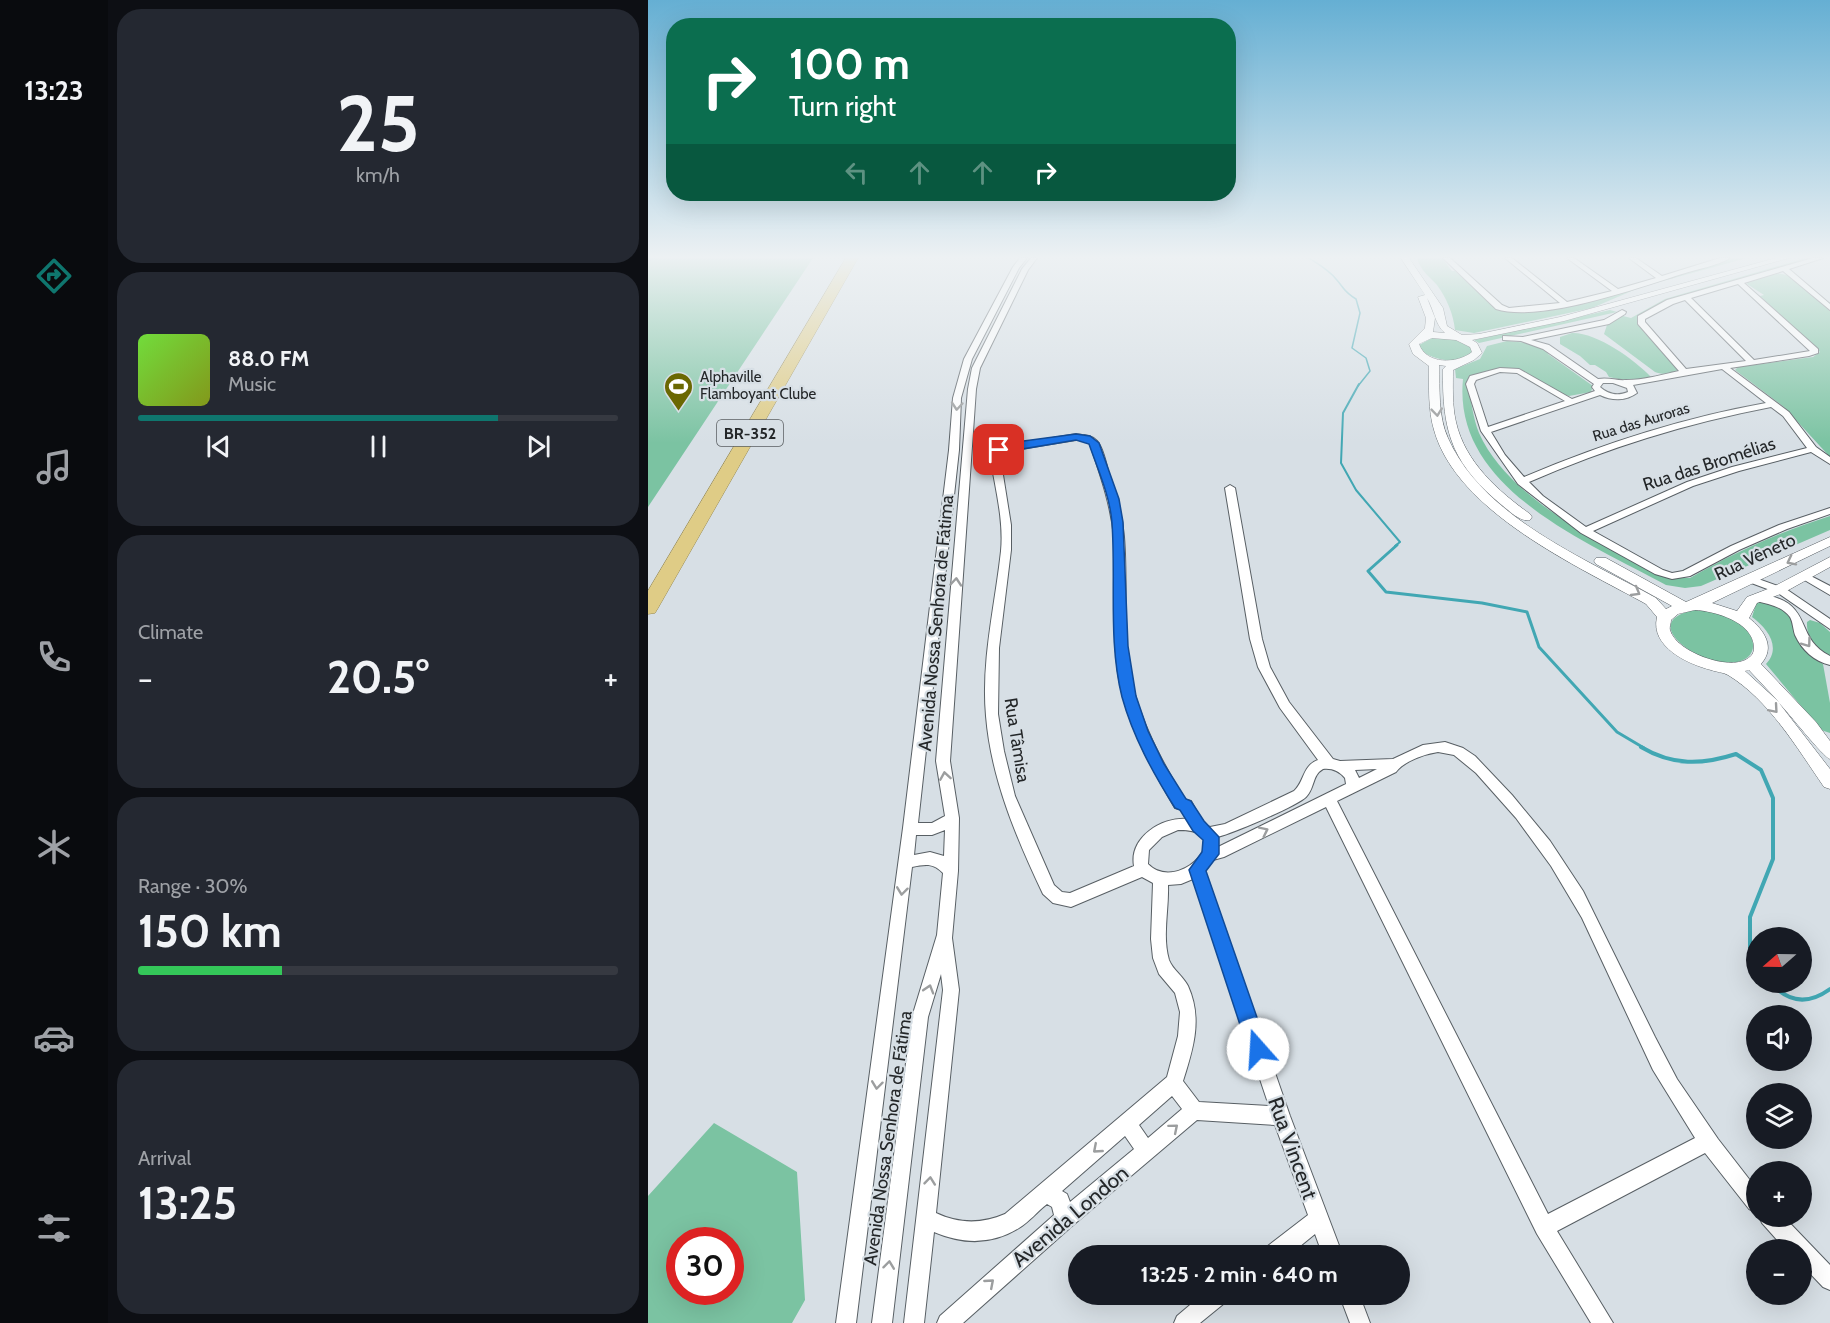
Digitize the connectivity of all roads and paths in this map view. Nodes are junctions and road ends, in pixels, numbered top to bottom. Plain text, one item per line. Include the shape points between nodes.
1 (806, 320) edge
2 (816, 320) edge
3 (989, 320) edge
4 (1000, 320) edge
5 (1430, 320) edge
6 (1441, 320) edge
7 (1555, 320) edge
8 (1587, 320) edge
9 (1609, 320) edge
10 (1641, 320) edge
11 (1709, 320) edge
12 (1781, 320) edge
13 (1553, 333) junction
14 (1424, 337) junction
15 (1460, 338) junction
16 (1506, 338) junction
17 (1523, 339) junction
18 (1477, 348) junction
19 (1571, 356) junction
20 (1424, 358) junction
21 (1562, 358) junction
22 (1752, 362) junction
23 (1457, 363) junction
24 (1587, 366) junction
25 (1723, 366) junction
26 (1578, 369) junction
27 (1684, 372) junction
28 (1614, 380) junction
29 (1640, 382) junction
30 (1624, 383) junction
31 (1599, 387) junction
32 (1633, 389) junction
33 (1572, 402) junction
34 (1774, 404) junction
35 (1485, 431) junction
36 (1813, 449) junction
37 (1830, 461) edge
38 (1521, 482) junction
39 (1230, 488) dead end
40 (1830, 511) edge
41 (1585, 531) junction
42 (1830, 541) edge
43 (1830, 561) edge
44 (1805, 576) junction
45 (1750, 579) junction
46 (648, 583) edge
47 (1778, 590) junction
48 (1830, 591) edge
49 (1760, 598) junction
50 (1688, 606) junction
51 (648, 608) edge
52 (1665, 617) junction
53 (1741, 619) junction
54 (1830, 625) edge
55 (1830, 661) edge
56 (1752, 664) junction
57 (1731, 669) junction
58 (1830, 753) edge
59 (1394, 764) junction
60 (1335, 765) junction
61 (1830, 782) edge
62 (1353, 787) junction
63 (1329, 798) junction
64 (1180, 804) junction
65 (952, 818) junction
66 (1170, 826) junction
67 (910, 828) junction
68 (1203, 829) junction
69 (1210, 854) junction
70 (906, 863) junction
71 (1144, 870) junction
72 (1197, 870) junction
73 (951, 871) junction
74 (1160, 879) junction
75 (945, 935) junction
76 (1174, 1083) junction
77 (1194, 1111) junction
78 (1281, 1116) junction
79 (1127, 1123) junction
80 (1707, 1142) junction
81 (1146, 1151) junction
82 (1746, 1190) edge
83 (1047, 1192) junction
84 (926, 1218) junction
85 (1065, 1219) junction
86 (1318, 1219) junction
87 (1544, 1227) junction
88 (1779, 1227) edge
89 (1791, 1239) edge
90 (1285, 1245) edge
91 (1329, 1245) edge
92 (1812, 1261) edge
93 (1830, 1280) edge
94 (1206, 1305) edge
95 (1353, 1305) edge
96 (846, 1323) edge
97 (882, 1323) edge
98 (914, 1323) edge
99 (947, 1323) edge
100 (1184, 1323) edge
101 (1360, 1323) edge
102 (1603, 1323) edge

1 - 46 highway, BR-352
2 - 51 highway, BR-352
3 -> 67 street, Avenida Nossa Senhora de Fátima via 968,359 957,398
65 -> 4 street, Avenida Nossa Senhora de Fátima via 943,761 972,389 976,368
5 - 14 street via 1429,333
6 - 15 street via 1447,332
7 - 15 street
8 - 16 street
9 - 13 street
10 - 27 street
11 - 22 street
12 - 22 street via 1815,351
13 - 17 street
13 - 19 street via 1554,345
14 - 15 street
14 - 20 street via 1414,349
15 - 18 street
16 - 17 street
16 - 18 street
17 - 21 street
18 - 23 street via 1473,358
19 - 21 street
19 - 24 street
20 - 23 street
20 -> 52 street via 1434,365 1441,436 1468,479 1516,522 1652,601
21 - 26 street
22 - 25 street
23 - 50 street via 1448,369 1451,429 1462,452 1482,478 1519,512 1552,534
24 - 26 street
24 - 28 street
25 - 27 street
25 - 34 street
26 - 31 street
27 - 29 street
28 - 30 street
28 - 31 street
29 - 30 street
29 - 32 street
30 - 32 street
31 - 32 street via 1622,397 1630,395
31 - 33 street
33 - 35 street
33 - 35 street via 1519,371 1500,370 1473,378 1470,384
34 - 36 street
34 - 38 street, Rua das Auroras via 1672,425 1578,457
35 - 38 street
36 - 37 street
36 - 41 street, Rua das Bromélias via 1692,483
38 - 41 street
39 - 60 street via 1264,667 1284,705
40 - 41 street via 1734,548 1686,574 1672,576
42 -> 45 street, Rua Vêneto
43 - 44 street, Rua Vêneto
44 - 47 street, Rua Vêneto
44 - 48 street
45 - 47 street
45 - 50 street, Rua Vêneto
47 - 49 street, Rua Vêneto
47 - 54 street
49 - 53 street, Rua Vêneto via 1748,603
49 -> 55 street via 1778,603 1794,616 1809,647
50 - 52 street, Rua Vêneto via 1672,610
50 - 53 street via 1718,609
52 - 57 street via 1664,633 1678,651 1703,664
53 - 56 street via 1756,633 1763,648
56 - 57 street
56 - 58 street
57 -> 61 street via 1758,690
59 - 60 street
59 - 62 street
59 - 80 street via 1431,748 1454,749 1519,812 1574,890 1648,1044
60 - 62 street via 1352,777
60 - 68 street via 1319,766 1311,772 1299,795 1227,829
62 - 63 street
69 -> 63 street
63 - 87 street
64 - 66 street via 1179,817
64 - 68 street via 1186,805
64 - 71 street, Rua Tâmisa via 1148,749 1129,696 1121,646 1118,522 1094,443 1076,437 999,450 995,456 1006,550 993,648 992,704 997,752 1008,796 1048,890 1058,898 1071,900
65 - 67 street via 940,827
65 - 73 street, Avenida Nossa Senhora de Fátima
66 - 68 street via 1185,824
66 - 71 street via 1151,837 1143,848 1140,859
67 - 70 street, Avenida Nossa Senhora de Fátima
68 - 69 street via 1212,843
69 - 72 street
70 - 73 street via 929,857 941,860
70 -> 96 street, Avenida Nossa Senhora de Fátima
71 - 74 street
72 - 74 street via 1183,877
72 - 78 street, Rua Vincent
73 - 75 street, Avenida Nossa Senhora de Fátima
74 - 76 street via 1160,956 1165,973 1186,998 1190,1016
84 -> 75 street via 951,990
97 -> 75 street, Avenida Nossa Senhora de Fátima via 920,1017
76 - 77 street
76 - 79 street, Avenida London
77 - 78 street
81 -> 77 street, Avenida London
78 - 86 street, Rua Vincent
79 - 81 street
79 -> 83 street, Avenida London
80 - 82 street
80 - 87 street
81 - 85 street, Avenida London
83 - 84 street, Avenida London via 998,1228 964,1232 946,1229
83 - 85 street via 1060,1201
84 - 98 street
99 -> 85 street, Avenida London
86 - 90 street
86 - 91 street, Rua Vincent
87 - 102 street
88 - 89 street
92 - 93 street
94 - 100 street
95 - 101 street

